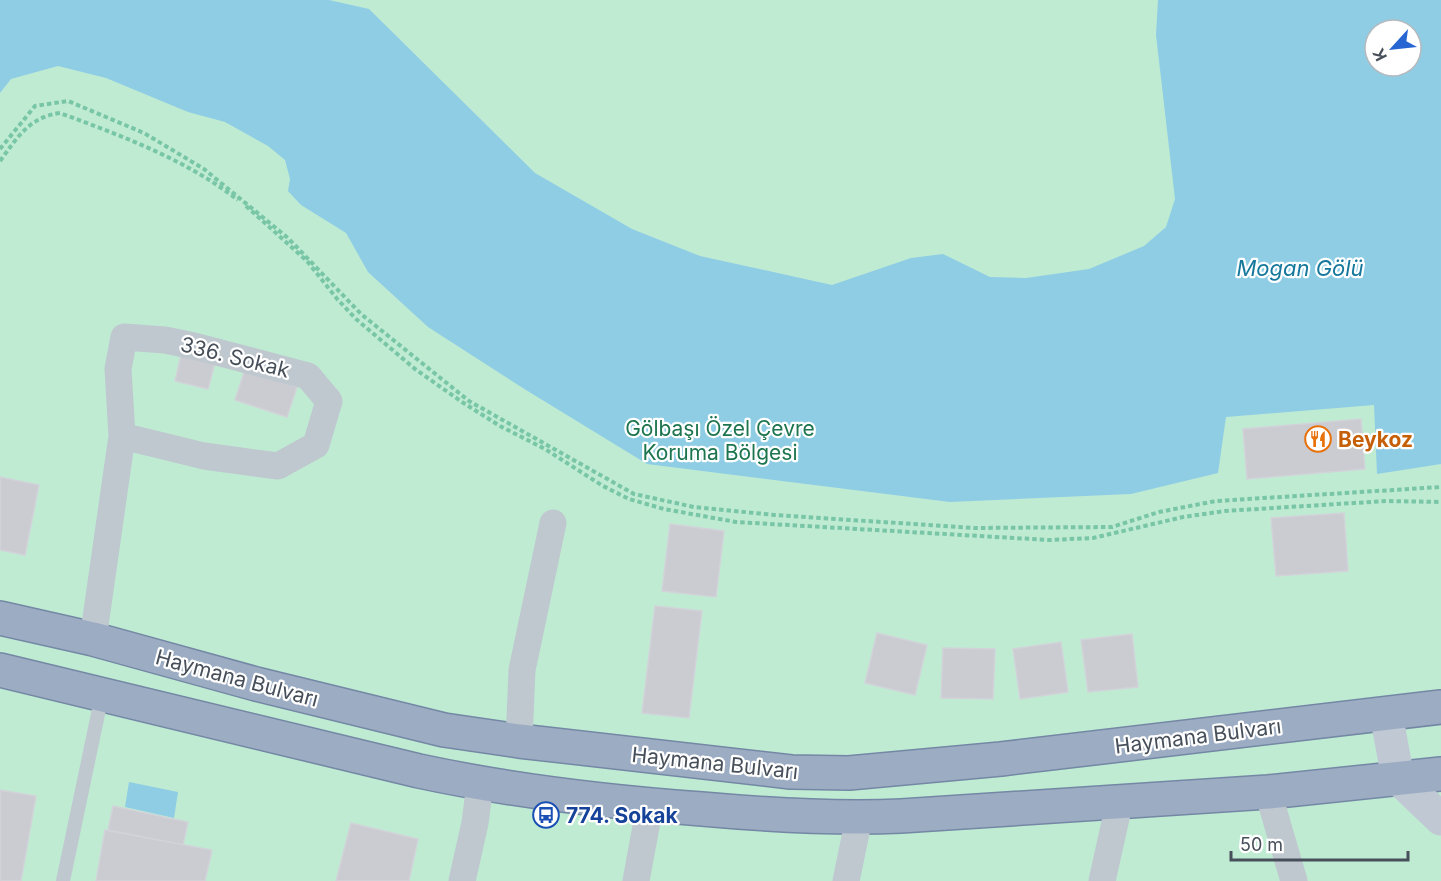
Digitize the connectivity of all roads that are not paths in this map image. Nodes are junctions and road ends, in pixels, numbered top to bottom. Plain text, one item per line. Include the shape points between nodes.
1 (122, 436) junction
2 (552, 523) dead end
3 (0, 618) edge
4 (93, 639) junction
5 (0, 670) edge
6 (102, 694) junction
7 (1441, 707) edge
8 (1386, 714) junction
9 (519, 741) junction
10 (1441, 774) edge
11 (1398, 778) junction
12 (480, 784) junction
13 (1268, 792) junction
14 (1120, 800) junction
15 (650, 805) junction
16 (859, 818) junction
17 (1441, 819) edge
18 (63, 881) edge
19 (462, 881) edge
20 (636, 881) edge
21 (846, 881) edge
22 (1102, 881) edge
23 (1294, 881) edge

1 - 1 street, 336. Sokak via 118,369 124,337 194,346 308,376 329,401 316,445 278,466 204,456
1 - 4 street, 336. Sokak
2 - 9 street via 522,670
3 - 4 highway, Haymana Bulvarı
4 - 9 highway, Haymana Bulvarı via 405,722
5 - 6 highway, Haymana Bulvarı
6 - 12 highway, Haymana Bulvarı
6 - 18 lane
7 - 8 highway, Haymana Bulvarı
8 - 9 highway, Haymana Bulvarı via 849,773 791,772
8 - 11 main road
10 - 11 highway, Haymana Bulvarı
11 - 13 highway, Haymana Bulvarı
11 - 17 main road
12 - 15 highway, Haymana Bulvarı
12 - 19 street
13 - 14 highway, Haymana Bulvarı
13 - 23 street
14 - 16 highway, Haymana Bulvarı
14 - 22 street
15 - 16 highway, Haymana Bulvarı
15 - 20 street
16 - 21 street

